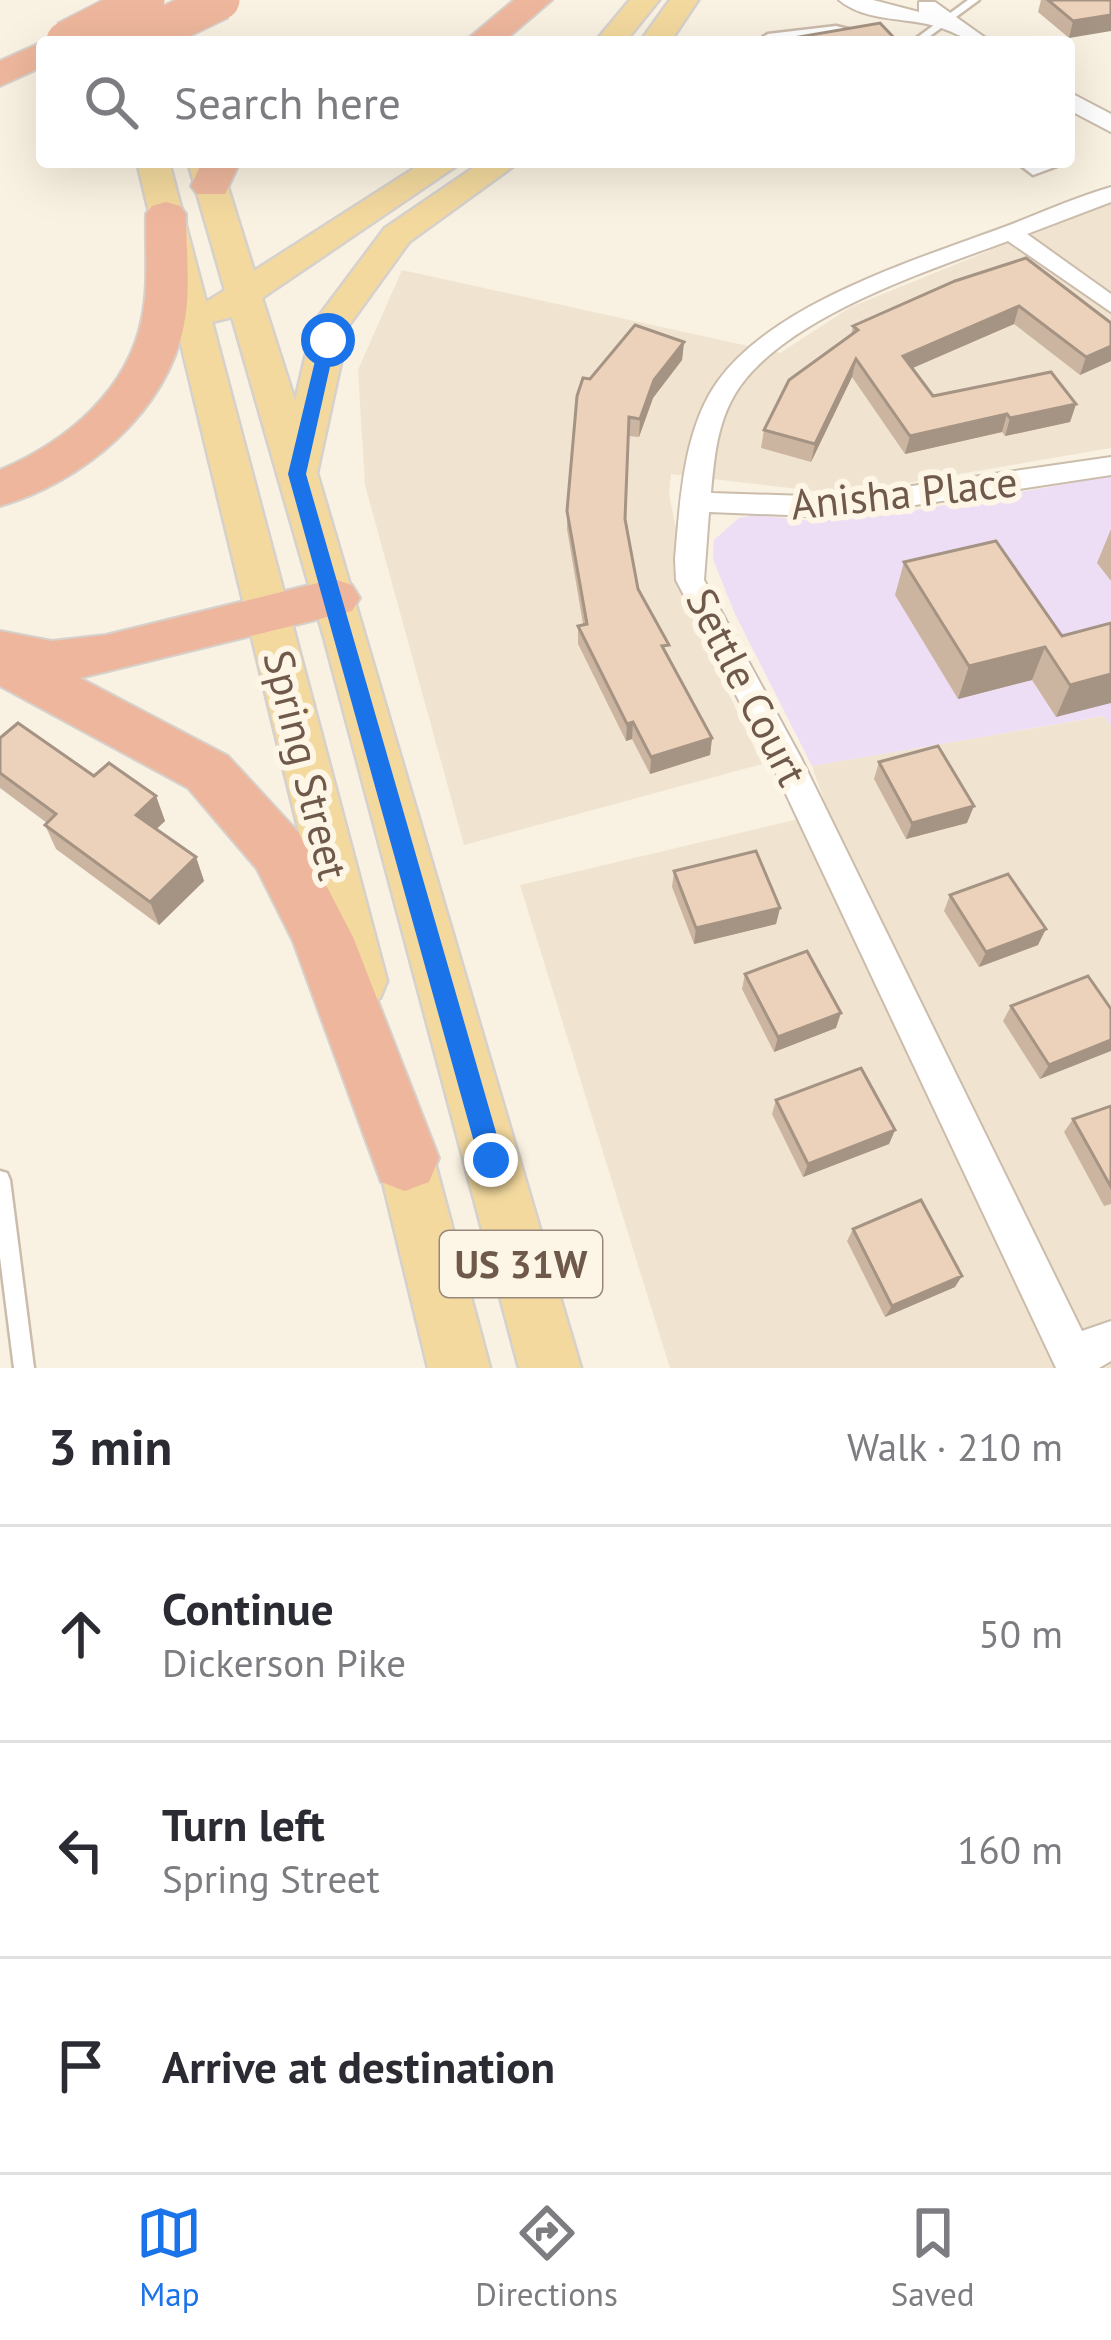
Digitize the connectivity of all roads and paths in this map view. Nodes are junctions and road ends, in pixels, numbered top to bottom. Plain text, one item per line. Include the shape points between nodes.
1 (116, 0) edge
2 (146, 0) edge
3 (158, 0) edge
4 (220, 0) edge
5 (535, 0) edge
6 (645, 0) edge
7 (684, 0) edge
8 (850, 0) edge
9 (910, 0) edge
10 (974, 0) edge
11 (571, 2) edge
12 (946, 22) junction
13 (76, 36) edge
14 (128, 36) edge
15 (143, 36) edge
16 (168, 36) edge
17 (489, 36) edge
18 (533, 36) edge
19 (615, 36) edge
20 (659, 36) edge
21 (782, 36) edge
22 (871, 36) edge
23 (925, 36) edge
24 (969, 36) edge
25 (0, 56) edge
26 (36, 68) edge
27 (36, 70) edge
28 (36, 73) edge
29 (0, 75) edge
30 (1075, 103) edge
31 (0, 107) edge
32 (1111, 125) edge
33 (154, 168) edge
34 (437, 168) edge
35 (494, 168) edge
36 (213, 182) edge
37 (1111, 194) edge
38 (166, 214) junction
39 (1013, 234) junction
40 (397, 236) junction
41 (325, 240) junction
42 (180, 272) junction
43 (241, 296) junction
44 (1111, 305) edge
45 (194, 326) junction
46 (1111, 466) edge
47 (297, 474) junction
48 (0, 489) edge
49 (697, 502) junction
50 (334, 598) junction
51 (268, 614) junction
52 (0, 650) edge
53 (0, 661) edge
54 (405, 1158) junction
55 (0, 1180) edge
56 (1111, 1341) edge
57 (1075, 1361) edge
58 (24, 1368) edge
59 (459, 1368) edge
60 (550, 1368) edge

1 - 14 main road
2 - 13 highway, bridge
3 - 16 main road
4 - 15 highway, bridge
5 - 17 highway
6 - 19 main road
7 - 20 main road
8 - 12 street
9 - 12 street
10 - 12 lane
11 - 18 highway
12 - 23 lane
12 - 24 street
21 - 22 lane via 836,28
25 - 26 highway
27 - 29 highway
28 - 31 highway
30 - 32 street
33 - 38 main road, Spring Street
34 - 41 main road
35 - 40 main road, US 31W
36 - 41 main road via 256,238
36 - 43 main road, Spring Street
37 - 39 street, Settle Court
38 - 42 main road, Spring Street
38 - 48 highway via 160,334 128,398 88,441
39 - 44 street
39 - 49 street, Settle Court via 778,335 730,382 701,437
40 - 43 main road via 290,286
40 - 47 main road, US 31W via 332,324
41 - 43 main road
42 - 43 main road via 213,292
42 - 45 main road, Spring Street
43 - 45 main road
43 - 47 main road, Spring Street
45 - 51 main road, Spring Street / US 31W
46 - 49 street, Anisha Place via 838,507
47 - 50 main road, Spring Street / US 31W
49 - 57 street, Settle Court via 690,580 785,758
50 - 51 highway
50 - 60 main road, Spring Street / US 31W
51 - 52 highway via 106,655 52,661
51 - 54 main road, Spring Street / US 31W
53 - 54 highway via 208,772 278,851 322,937
54 - 59 main road, Spring Street / US 31W
55 - 58 lane
56 - 57 street

